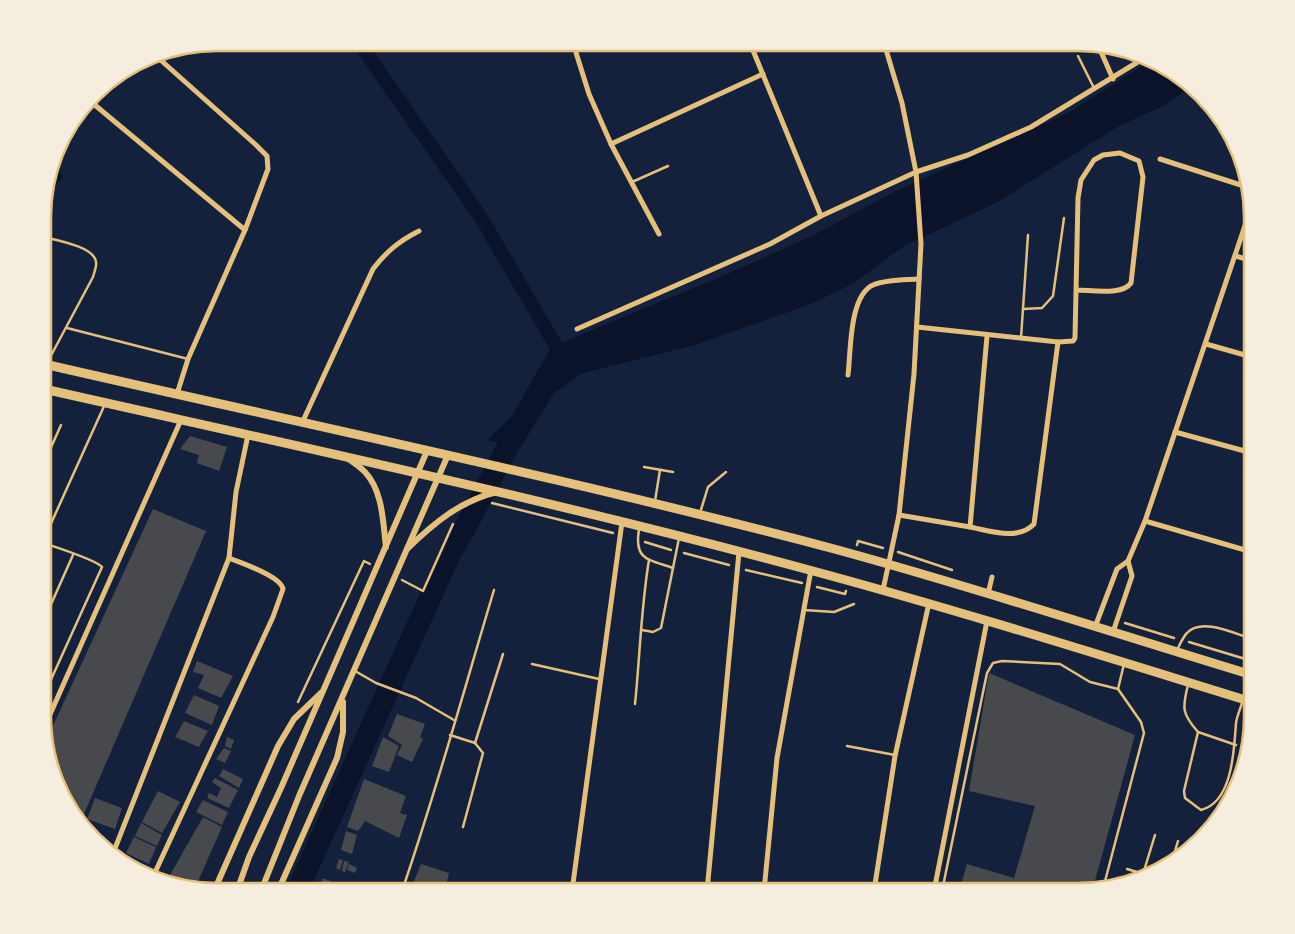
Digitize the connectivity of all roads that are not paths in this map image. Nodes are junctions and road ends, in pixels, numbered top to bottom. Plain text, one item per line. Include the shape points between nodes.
1 (576, 51) edge
2 (754, 52) edge
3 (887, 52) edge
4 (1102, 54) edge
5 (1078, 56) dead end
6 (162, 61) edge
7 (1137, 63) edge
8 (763, 74) junction
9 (1113, 79) junction
10 (1095, 90) junction
11 (95, 106) edge
12 (611, 144) junction
13 (1160, 160) dead end
14 (668, 166) dead end
15 (916, 176) junction
16 (632, 182) junction
17 (1241, 186) edge
18 (821, 216) junction
19 (1064, 218) dead end
20 (245, 230) junction
21 (419, 231) dead end
22 (659, 234) dead end
23 (1243, 234) edge
24 (1028, 235) dead end
25 (51, 239) edge
26 (1236, 256) junction
27 (1243, 258) edge
28 (920, 279) junction
29 (1076, 290) junction
30 (1023, 309) junction
31 (67, 328) junction
32 (917, 328) junction
33 (577, 329) dead end
34 (987, 336) junction
35 (1021, 338) junction
36 (1058, 342) junction
37 (1206, 344) junction
38 (51, 354) edge
39 (1243, 354) edge
40 (188, 359) junction
41 (51, 365) edge
42 (848, 375) dead end
43 (51, 391) edge
44 (177, 394) junction
45 (106, 403) junction
46 (181, 420) junction
47 (302, 423) junction
48 (61, 425) dead end
49 (1175, 432) junction
50 (248, 435) junction
51 (51, 446) edge
52 (426, 451) junction
53 (1243, 451) edge
54 (448, 455) junction
55 (346, 457) junction
56 (644, 467) dead end
57 (660, 470) junction
58 (673, 472) dead end
59 (726, 472) dead end
60 (418, 474) junction
61 (439, 478) junction
62 (498, 492) junction
63 (654, 504) junction
64 (699, 515) junction
65 (899, 515) junction
66 (1145, 521) junction
67 (622, 522) junction
68 (52, 524) edge
69 (640, 526) junction
70 (970, 527) junction
71 (679, 536) junction
72 (52, 545) edge
73 (386, 548) junction
74 (1243, 549) edge
75 (404, 552) junction
76 (739, 552) junction
77 (73, 555) junction
78 (229, 558) junction
79 (649, 560) junction
80 (1128, 561) junction
81 (888, 564) junction
82 (673, 568) junction
83 (811, 570) junction
84 (992, 576) dead end
85 (494, 590) dead end
86 (883, 590) junction
87 (988, 594) junction
88 (52, 603) edge
89 (929, 603) junction
90 (854, 604) dead end
91 (804, 610) junction
92 (987, 621) junction
93 (1095, 626) junction
94 (642, 630) junction
95 (1113, 632) junction
96 (1243, 636) edge
97 (1176, 652) junction
98 (503, 654) dead end
99 (1124, 663) junction
100 (532, 664) dead end
101 (354, 671) junction
102 (1243, 672) edge
103 (52, 677) edge
104 (599, 679) junction
105 (1188, 682) junction
106 (1118, 689) junction
107 (324, 690) junction
108 (343, 698) junction
109 (1243, 698) edge
110 (635, 704) dead end
111 (52, 710) edge
112 (1243, 710) edge
113 (454, 720) junction
114 (1198, 732) junction
115 (450, 735) junction
116 (475, 743) junction
117 (1236, 745) junction
118 (847, 746) dead end
119 (895, 756) junction
120 (462, 827) dead end
121 (1156, 835) dead end
122 (1178, 841) dead end
123 (115, 847) edge
124 (1175, 851) edge
125 (1145, 868) edge
126 (1128, 869) dead end
127 (155, 870) edge
128 (1136, 872) edge
129 (1105, 880) edge
130 (218, 882) edge
131 (240, 882) edge
132 (265, 882) edge
133 (282, 882) edge
134 (405, 882) edge
135 (573, 882) edge
136 (708, 883) edge
137 (765, 883) edge
138 (875, 883) edge
139 (936, 883) edge
140 (944, 883) edge

1 - 12 street via 589,94
2 - 8 street
3 - 15 street via 902,103
4 - 9 street
5 - 10 lane
6 - 20 street via 267,156 268,169
7 - 9 street
8 - 12 street
8 - 18 street
9 - 10 street
10 - 15 street via 1031,127
11 - 20 street
12 - 16 street
13 - 17 street
14 - 16 lane
15 - 18 street
15 - 28 street
16 - 22 street
18 - 33 street via 770,244
19 - 30 lane via 1053,296 1042,308
20 - 40 street
21 - 47 street via 400,241 373,269
23 - 26 street
24 - 30 lane
25 - 31 lane via 87,250 97,262 93,277
26 - 27 street
26 - 37 street
28 - 32 street
28 - 42 street via 883,282 863,292 856,303
29 - 29 street via 1081,180 1094,160 1120,152 1139,160 1143,177 1131,283 1128,288 1120,290
29 - 36 street via 1075,338 1068,343
30 - 35 lane
31 - 38 lane
31 - 40 lane
32 - 34 street
32 - 65 street
34 - 35 street
34 - 70 street
35 - 36 street
36 - 70 street via 1034,524 1022,533 1005,534
37 - 39 street
37 - 49 street
40 - 44 street
41 - 44 main road
43 - 45 main road
44 - 47 main road
45 - 46 main road
45 - 68 lane
46 - 50 main road
46 - 111 street
47 - 52 main road
48 - 51 lane
49 - 53 street
49 - 66 street
50 - 55 main road
50 - 78 street via 236,492
52 - 54 main road
52 - 60 street
54 - 61 street
54 - 63 main road
55 - 60 main road
55 - 73 street via 366,473 375,489 381,506
56 - 57 lane
57 - 58 lane
57 - 63 lane
59 - 64 lane via 708,486
60 - 61 main road
60 - 73 street
61 - 62 main road
61 - 75 street
62 - 67 main road
62 - 75 street via 462,504
63 - 64 main road
64 - 81 main road
65 - 70 street
65 - 81 street
66 - 74 street
66 - 80 street
67 - 69 main road
67 - 104 street
69 - 71 main road
69 - 79 lane via 636,545
71 - 76 main road
71 - 82 lane
72 - 77 lane
73 - 107 street
75 - 101 street
76 - 83 main road
76 - 136 street
77 - 88 lane
77 - 103 lane via 95,560 102,567
78 - 123 street
78 - 127 street via 267,575 280,583 283,589
79 - 82 lane
79 - 94 lane via 642,598
80 - 93 street via 1116,569
80 - 95 street via 1132,576
81 - 86 street
81 - 87 main road
82 - 94 lane via 661,628 653,632
83 - 86 main road
83 - 91 street
84 - 87 street
85 - 113 lane
86 - 89 main road
87 - 93 main road
89 - 92 main road
89 - 119 street
90 - 91 lane via 834,612
91 - 137 street via 777,758
92 - 99 main road
92 - 139 street
93 - 95 main road
94 - 110 lane
95 - 97 main road
96 - 97 lane via 1196,626 1187,633
97 - 102 main road
98 - 116 lane
99 - 105 main road
99 - 106 lane
100 - 104 lane
101 - 108 street
101 - 113 lane via 416,698
104 - 135 street
105 - 109 main road
105 - 114 lane via 1182,705
106 - 129 lane via 1141,722 1144,733
106 - 140 lane via 1090,682 1060,664 994,663 987,673
107 - 130 street via 303,709 285,733
107 - 131 street
108 - 132 street
108 - 133 street via 343,732 337,758
112 - 117 lane via 1236,723
113 - 115 lane
114 - 117 lane
114 - 117 lane via 1184,791 1185,798 1201,810 1218,802 1223,793
115 - 116 lane
115 - 134 lane
116 - 120 lane via 483,753
118 - 119 lane
119 - 138 street
121 - 125 lane
122 - 124 lane
126 - 128 lane

